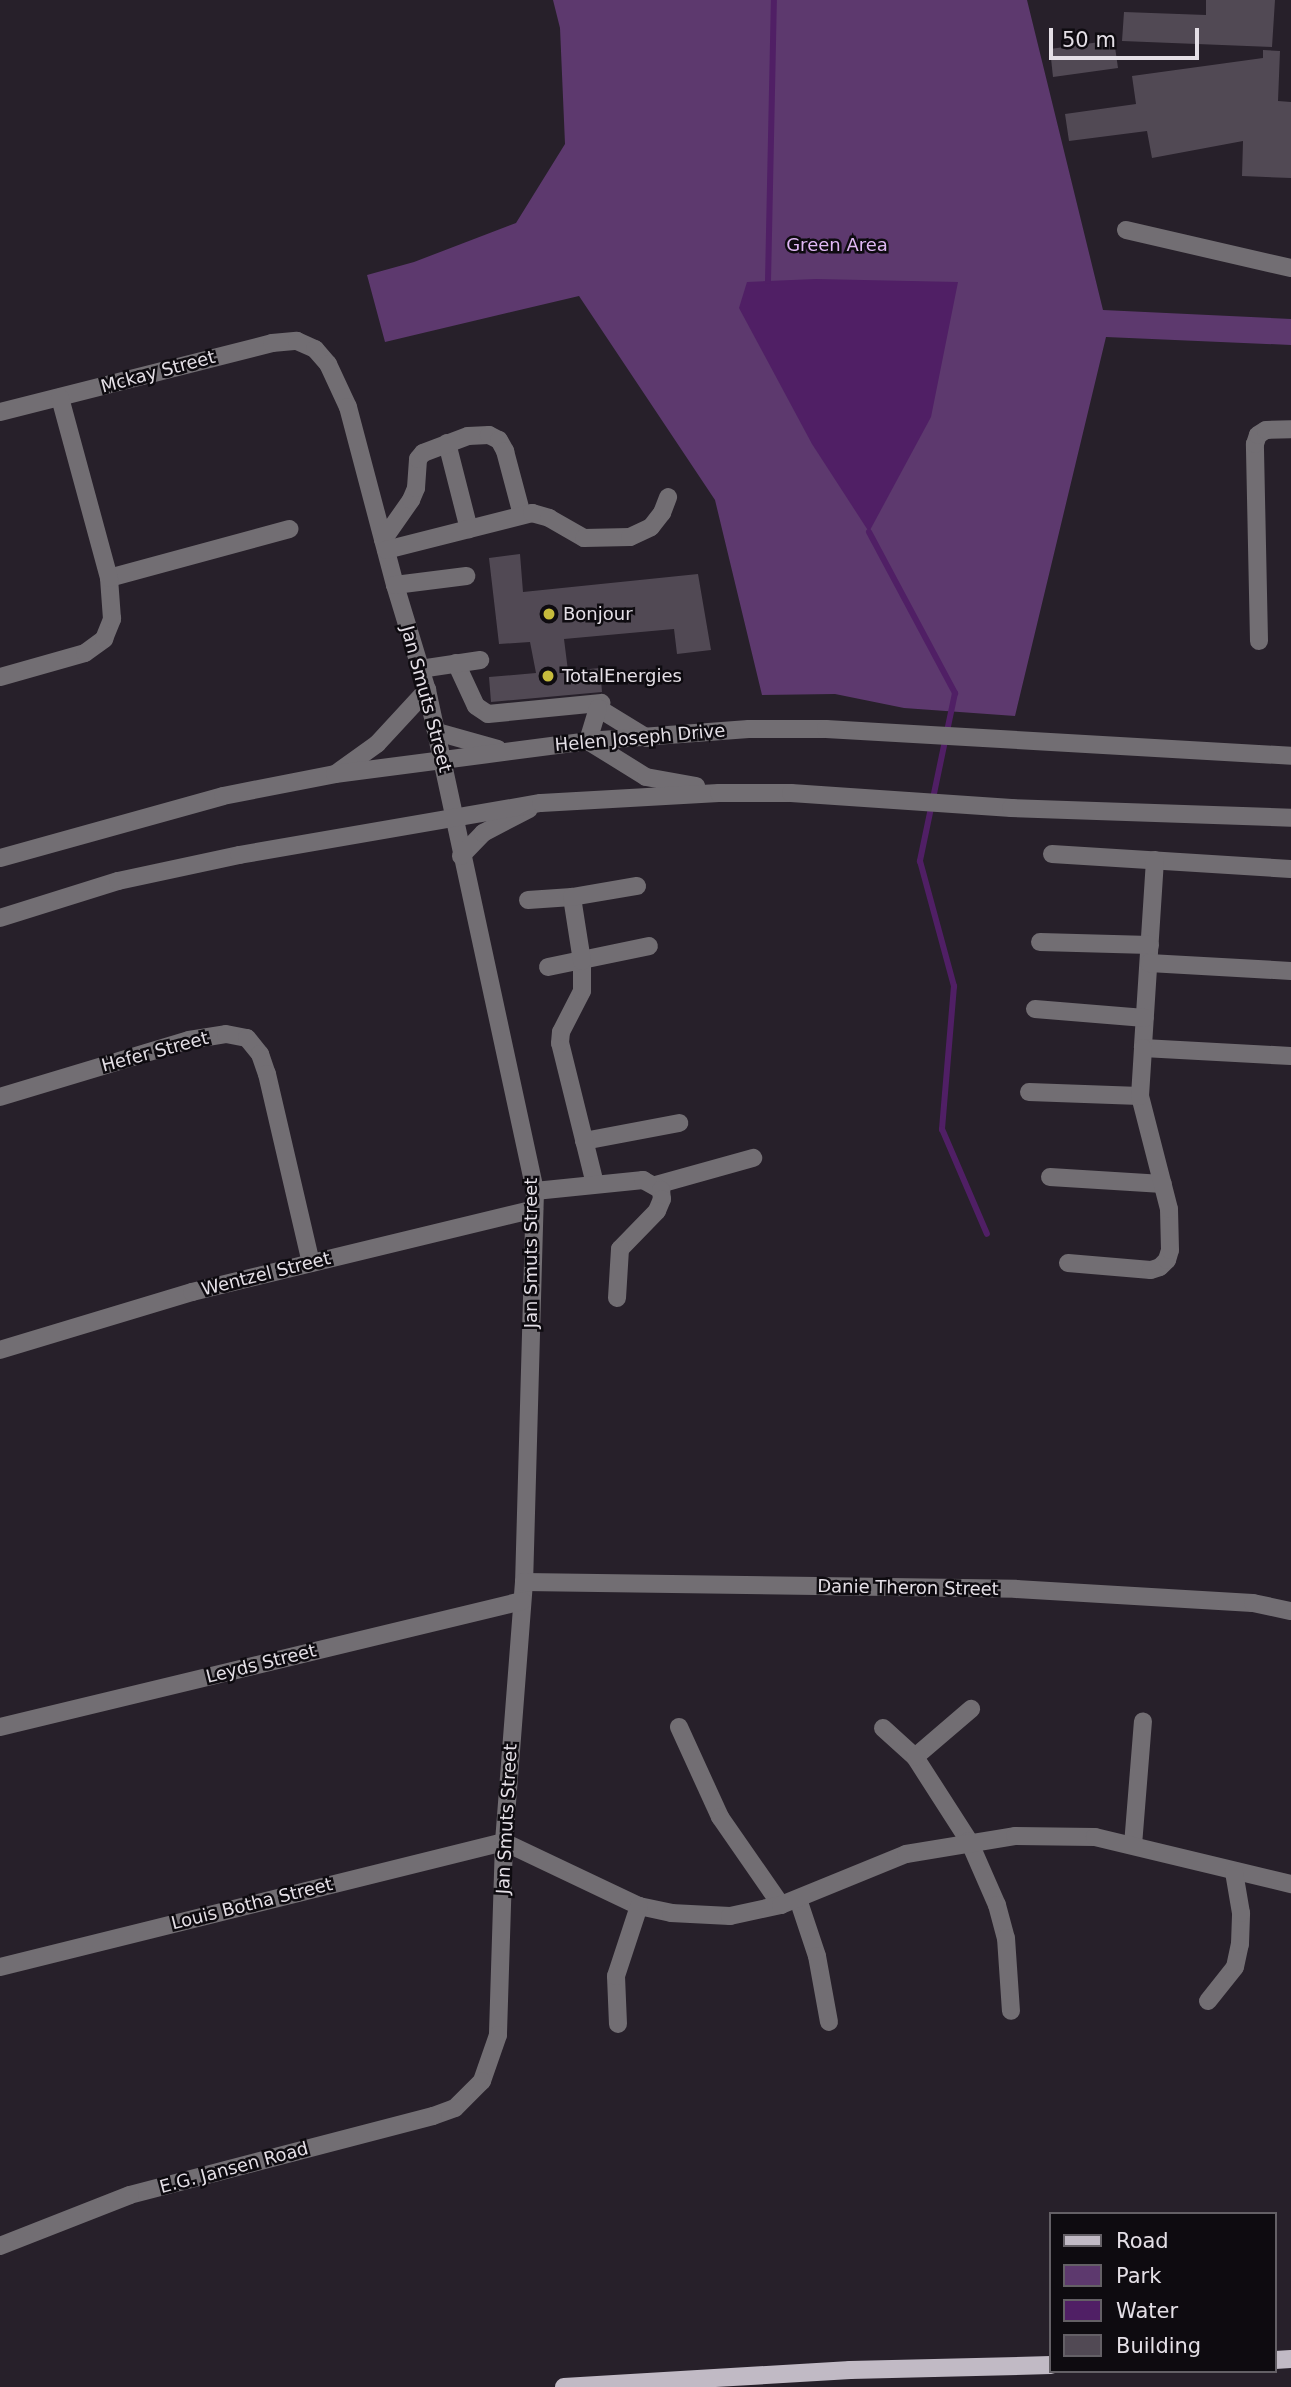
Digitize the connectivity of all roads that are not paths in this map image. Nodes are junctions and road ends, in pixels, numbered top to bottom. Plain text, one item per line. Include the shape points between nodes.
1 (1126, 230) dead end
2 (1291, 268) edge
3 (315, 349) joint
4 (60, 398) junction
5 (0, 412) edge
6 (1291, 429) edge
7 (447, 443) junction
8 (668, 497) dead end
9 (522, 515) junction
10 (289, 529) dead end
11 (469, 529) junction
12 (384, 545) junction
13 (466, 576) dead end
14 (109, 578) junction
15 (395, 585) junction
16 (1259, 641) dead end
17 (480, 660) dead end
18 (456, 663) junction
19 (420, 668) junction
20 (0, 677) edge
21 (427, 690) junction
22 (601, 703) dead end
23 (438, 732) junction
24 (647, 738) junction
25 (588, 741) junction
26 (505, 751) junction
27 (1291, 756) edge
28 (444, 759) junction
29 (335, 774) junction
30 (719, 793) junction
31 (541, 803) junction
32 (454, 816) junction
33 (1291, 818) edge
34 (1052, 854) dead end
35 (461, 856) junction
36 (0, 858) edge
37 (1155, 860) junction
38 (1291, 869) edge
39 (637, 886) dead end
40 (572, 897) junction
41 (528, 900) dead end
42 (0, 918) edge
43 (1040, 942) dead end
44 (1150, 945) junction
45 (649, 946) dead end
46 (582, 961) junction
47 (1149, 963) junction
48 (548, 967) dead end
49 (1291, 971) edge
50 (1035, 1009) dead end
51 (1145, 1018) junction
52 (1143, 1048) junction
53 (1291, 1056) edge
54 (1029, 1092) dead end
55 (1140, 1096) junction
56 (0, 1097) edge
57 (679, 1123) dead end
58 (584, 1141) junction
59 (753, 1158) dead end
60 (1050, 1177) dead end
61 (595, 1184) junction
62 (1163, 1184) junction
63 (656, 1185) junction
64 (536, 1191) junction
65 (534, 1209) junction
66 (311, 1263) junction
67 (1068, 1263) dead end
68 (617, 1298) dead end
69 (0, 1350) edge
70 (524, 1582) junction
71 (522, 1601) junction
72 (1291, 1611) edge
73 (971, 1709) dead end
74 (1143, 1721) dead end
75 (0, 1727) edge
76 (679, 1727) dead end
77 (883, 1728) dead end
78 (915, 1757) junction
79 (969, 1841) junction
80 (504, 1842) junction
81 (1133, 1845) junction
82 (1234, 1872) junction
83 (1291, 1884) edge
84 (798, 1899) junction
85 (781, 1905) junction
86 (639, 1906) junction
87 (0, 1966) edge
88 (1208, 2001) dead end
89 (1011, 2011) dead end
90 (829, 2022) dead end
91 (618, 2024) dead end
92 (469, 2097) joint
93 (0, 2246) edge
94 (1050, 2365) edge
95 (564, 2387) edge

1 - 2 street
3 - 4 street, Mckay Street via 297,341 272,343
3 - 12 street, Jan Smuts Street via 343,395
4 - 5 street, Mckay Street
4 - 14 street
6 - 16 street via 1266,430 1255,444
7 - 9 street via 489,435 499,440
7 - 11 street
7 - 12 street via 429,448 418,460 416,488
8 - 9 street via 651,527 630,537 584,538 550,518
9 - 11 street
10 - 14 street
11 - 12 street
12 - 15 street, Jan Smuts Street
13 - 15 street
14 - 20 street via 112,619 104,639 85,653
15 - 19 street, Jan Smuts Street
17 - 18 street
18 - 19 street
18 - 22 street via 476,706 488,714
19 - 21 street, Jan Smuts Street
21 - 23 street, Jan Smuts Street
21 - 29 street via 377,744
23 - 26 street
23 - 28 street, Jan Smuts Street
24 - 25 street, Helen Joseph Drive
24 - 25 street via 598,708
24 - 27 street, Helen Joseph Drive via 749,729 826,729
25 - 26 street, Helen Joseph Drive
25 - 30 street via 646,777
26 - 28 street, Helen Joseph Drive
28 - 29 street, Helen Joseph Drive
28 - 32 street, Jan Smuts Street
29 - 36 street, Helen Joseph Drive via 223,796
30 - 31 street
30 - 33 street
31 - 32 street
31 - 35 street via 484,833
32 - 35 street, Jan Smuts Street
32 - 42 street via 118,881
34 - 37 street
35 - 64 street, Jan Smuts Street
37 - 38 street
37 - 44 street
39 - 40 street
40 - 41 street
40 - 46 street
43 - 44 street
44 - 47 street
45 - 46 street
46 - 48 street
46 - 58 street via 582,991 559,1043
47 - 49 street
47 - 51 street
50 - 51 street
51 - 52 street
52 - 53 street
52 - 55 street
54 - 55 street
55 - 62 street
56 - 66 street, Hefer Street via 189,1040 226,1034 247,1038 260,1054 267,1074
57 - 58 street
58 - 61 street
59 - 63 street
60 - 62 street
61 - 63 street via 643,1180
61 - 64 street
62 - 67 street via 1171,1230 1170,1250 1160,1267 1136,1270
63 - 68 street via 662,1199 657,1211 620,1249
64 - 65 street, Jan Smuts Street
65 - 66 street, Wentzel Street
65 - 70 street, Jan Smuts Street
66 - 69 street, Wentzel Street via 192,1292
70 - 71 street, Jan Smuts Street
70 - 72 street, Danie Theron Street via 1016,1590 1253,1603
71 - 75 street, Leyds Street
71 - 80 street, Jan Smuts Street
73 - 78 street
74 - 81 street
76 - 85 street via 720,1817
77 - 78 street
78 - 79 street
79 - 81 street via 1015,1836 1095,1837
79 - 84 street via 906,1854
79 - 89 street via 1006,1938
80 - 86 street
80 - 87 street, Louis Botha Street
80 - 92 street, Jan Smuts Street via 498,2035 487,2072
81 - 82 street
82 - 83 street
82 - 88 street via 1241,1913 1240,1944 1234,1967
84 - 85 street
84 - 90 street via 817,1956
85 - 86 street via 730,1916
86 - 91 street via 616,1976
92 - 93 street, E.G. Jansen Road via 455,2108 416,2121 130,2195
94 - 95 main road via 850,2370

